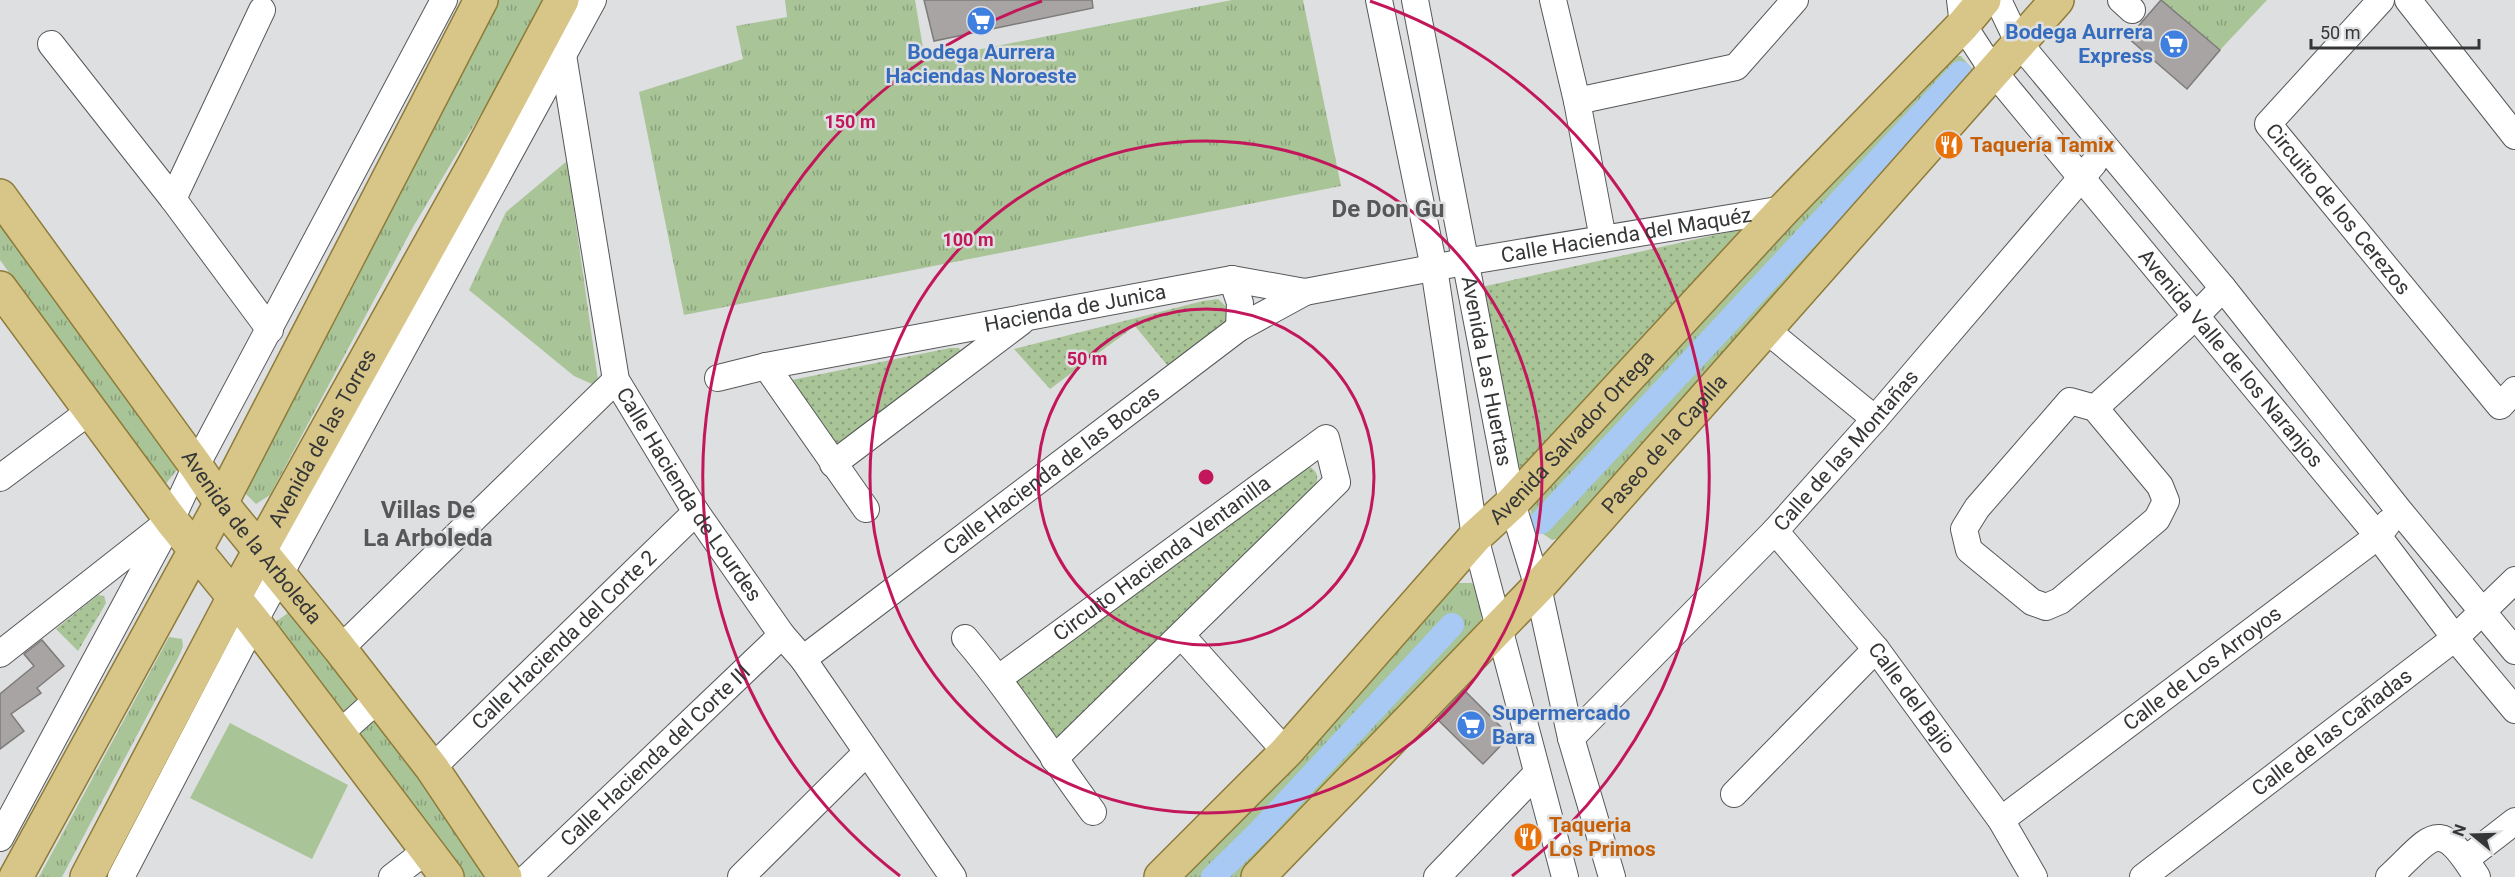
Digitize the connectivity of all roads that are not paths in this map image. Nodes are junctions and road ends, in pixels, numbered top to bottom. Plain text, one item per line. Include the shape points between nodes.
1 (444, 0) edge
2 (481, 0) edge
3 (562, 0) edge
4 (592, 0) edge
5 (1379, 0) edge
6 (1415, 0) edge
7 (1553, 0) edge
8 (1795, 0) edge
9 (1984, 0) edge
10 (1998, 0) edge
11 (2057, 0) edge
12 (2381, 0) edge
13 (2408, 0) edge
14 (262, 10) dead end
15 (1962, 12) edge
16 (2018, 42) junction
17 (51, 44) dead end
18 (563, 55) junction
19 (1993, 71) junction
20 (1577, 102) junction
21 (2515, 136) edge
22 (2107, 150) junction
23 (2082, 176) junction
24 (0, 196) edge
25 (173, 200) junction
26 (1784, 209) junction
27 (1603, 239) junction
28 (1464, 262) junction
29 (1434, 268) junction
30 (1232, 279) junction
31 (2223, 288) junction
32 (1305, 292) junction
33 (2, 294) edge
34 (2195, 317) junction
35 (1026, 318) junction
36 (1239, 328) junction
37 (1765, 329) junction
38 (270, 330) junction
39 (766, 366) junction
40 (718, 378) dead end
41 (615, 380) junction
42 (2515, 390) edge
43 (2095, 408) junction
44 (90, 411) junction
45 (1875, 419) junction
46 (833, 464) junction
47 (196, 466) junction
48 (0, 478) edge
49 (221, 503) junction
50 (1512, 503) junction
51 (2398, 508) junction
52 (866, 509) dead end
53 (696, 512) junction
54 (171, 520) junction
55 (1775, 531) junction
56 (2378, 536) junction
57 (1475, 537) junction
58 (194, 551) junction
59 (269, 565) junction
60 (2515, 580) edge
61 (1538, 587) junction
62 (244, 610) junction
63 (2483, 610) junction
64 (1500, 626) junction
65 (782, 635) junction
66 (1182, 636) junction
67 (965, 638) dead end
68 (2455, 638) junction
69 (340, 649) junction
70 (1876, 649) junction
71 (2515, 651) edge
72 (0, 654) edge
73 (803, 659) junction
74 (999, 678) junction
75 (377, 700) junction
76 (2515, 710) edge
77 (339, 734) junction
78 (1571, 738) junction
79 (1286, 752) junction
80 (866, 753) junction
81 (1054, 759) junction
82 (432, 768) junction
83 (1536, 773) junction
84 (1734, 794) dead end
85 (1094, 812) dead end
86 (2001, 820) junction
87 (2515, 821) edge
88 (0, 838) edge
89 (427, 850) junction
90 (2471, 868) edge
91 (940, 872) edge
92 (16, 877) edge
93 (87, 877) edge
94 (121, 877) edge
95 (392, 877) edge
96 (447, 877) edge
97 (505, 877) edge
98 (528, 877) edge
99 (741, 877) edge
100 (1161, 877) edge
101 (1258, 877) edge
102 (1437, 877) edge
103 (1564, 877) edge
104 (1612, 877) edge
105 (2034, 877) edge
106 (2143, 877) edge
107 (2389, 877) edge

1 - 38 street
2 - 49 main road
3 - 59 main road, Avenida de las Torres
4 - 18 street, Avenida de las Torres
5 - 29 street, Avenida Las Huertas
6 - 28 street, Avenida Las Huertas
7 - 20 street
8 - 20 street via 1736,67
9 - 15 main road, Avenida Salvador Ortega
10 - 16 street, Avenida Valle de los Naranjos
11 - 16 main road, Paseo de la Capilla
12 - 42 street, Circuito de los Cerezos via 2268,124 2500,406
13 - 21 street
14 - 25 street
15 - 19 street, Avenida Valle de los Naranjos
15 - 26 main road, Avenida Salvador Ortega
16 - 19 main road, Paseo de la Capilla
16 - 22 street, Avenida Valle de los Naranjos
17 - 25 street
18 - 41 street, Calle Hacienda de Lourdes
18 - 59 street, Avenida de las Torres
19 - 23 street, Avenida Valle de los Naranjos
19 - 37 main road, Paseo de la Capilla
20 - 27 street
22 - 23 street, Calle de las Montañas
22 - 31 street, Avenida Valle de los Naranjos
23 - 34 street, Avenida Valle de los Naranjos
23 - 45 street, Calle de las Montañas
24 - 47 main road, Avenida de la Arboleda
25 - 38 street
26 - 27 street, Calle Hacienda del Maquéz
26 - 50 main road, Avenida Salvador Ortega
27 - 28 street, Calle Hacienda del Maquéz
28 - 29 street, Calle Hacienda del Maquéz
28 - 50 street, Avenida Las Huertas
29 - 32 street, Hacienda de Junica
29 - 57 street, Avenida Las Huertas
30 - 32 street, Hacienda de Junica
30 - 35 street, Hacienda de Junica
30 - 36 street via 1240,303
31 - 34 street
31 - 51 street, Avenida Valle de los Naranjos
32 - 36 street, Calle Hacienda de las Bocas
33 - 44 main road
34 - 43 street
34 - 56 street, Avenida Valle de los Naranjos
35 - 39 street, Hacienda de Junica
35 - 46 street
36 - 73 street, Calle Hacienda de las Bocas
37 - 45 street
37 - 61 main road, Paseo de la Capilla
38 - 47 street
39 - 40 street, Hacienda de Junica
39 - 46 street
41 - 53 street, Calle Hacienda de Lourdes
41 - 69 street
43 - 43 street via 2160,486 2166,501 2157,519 2060,601 2046,607 2031,602 1969,550 1964,529 1977,508 2070,401
44 - 48 street
44 - 54 main road
45 - 55 street, Calle de las Montañas
46 - 52 street
47 - 49 main road, Avenida de la Arboleda
47 - 54 street
49 - 58 main road
49 - 59 main road, Avenida de la Arboleda
50 - 57 main road, Avenida Salvador Ortega
50 - 61 street, Avenida Las Huertas
51 - 56 street, Calle de Los Arroyos
51 - 63 street, Avenida Valle de los Naranjos
53 - 65 street, Calle Hacienda de Lourdes
53 - 82 street, Calle Hacienda del Corte 2
54 - 58 main road
54 - 72 street
54 - 88 street
55 - 70 street, Calle del Bajio
55 - 78 street, Calle de las Montañas
56 - 68 street, Avenida Valle de los Naranjos
56 - 86 street, Calle de Los Arroyos
57 - 64 street, Avenida Las Huertas
57 - 79 main road, Avenida Salvador Ortega
58 - 62 main road
58 - 92 main road
59 - 62 main road, Avenida de las Torres
59 - 69 main road, Avenida de la Arboleda
60 - 63 street, Calle de las Cañadas
61 - 64 main road, Paseo de la Capilla
61 - 78 street, Avenida Las Huertas
62 - 77 main road
62 - 93 main road, Avenida de las Torres
62 - 94 street, Avenida de las Torres
63 - 68 street, Calle de las Cañadas
63 - 71 street, Avenida Valle de los Naranjos
64 - 83 street, Avenida Las Huertas
64 - 101 main road, Paseo de la Capilla
65 - 73 street, Calle Hacienda de Lourdes
65 - 98 street, Calle Hacienda del Corte III
66 - 74 street, Circuito Hacienda Ventanilla via 1337,482 1326,438
66 - 79 street
66 - 81 street
67 - 74 street
68 - 76 street, Avenida Valle de los Naranjos
68 - 106 street, Calle de las Cañadas
69 - 75 main road, Avenida de la Arboleda
70 - 84 street
70 - 86 street, Calle del Bajio
73 - 80 street, Calle Hacienda de Lourdes
74 - 81 street
75 - 77 street
75 - 82 main road, Avenida de la Arboleda
77 - 89 main road
78 - 104 street, Avenida Las Huertas
79 - 100 main road, Avenida Salvador Ortega
80 - 91 street, Calle Hacienda de Lourdes
80 - 99 street
81 - 85 street
82 - 97 main road, Avenida de la Arboleda
83 - 102 street
83 - 103 street, Avenida Las Huertas
86 - 105 street, Calle del Bajio
87 - 90 street
89 - 95 street
89 - 96 main road
90 - 107 street via 2449,840 2440,836 2428,840

